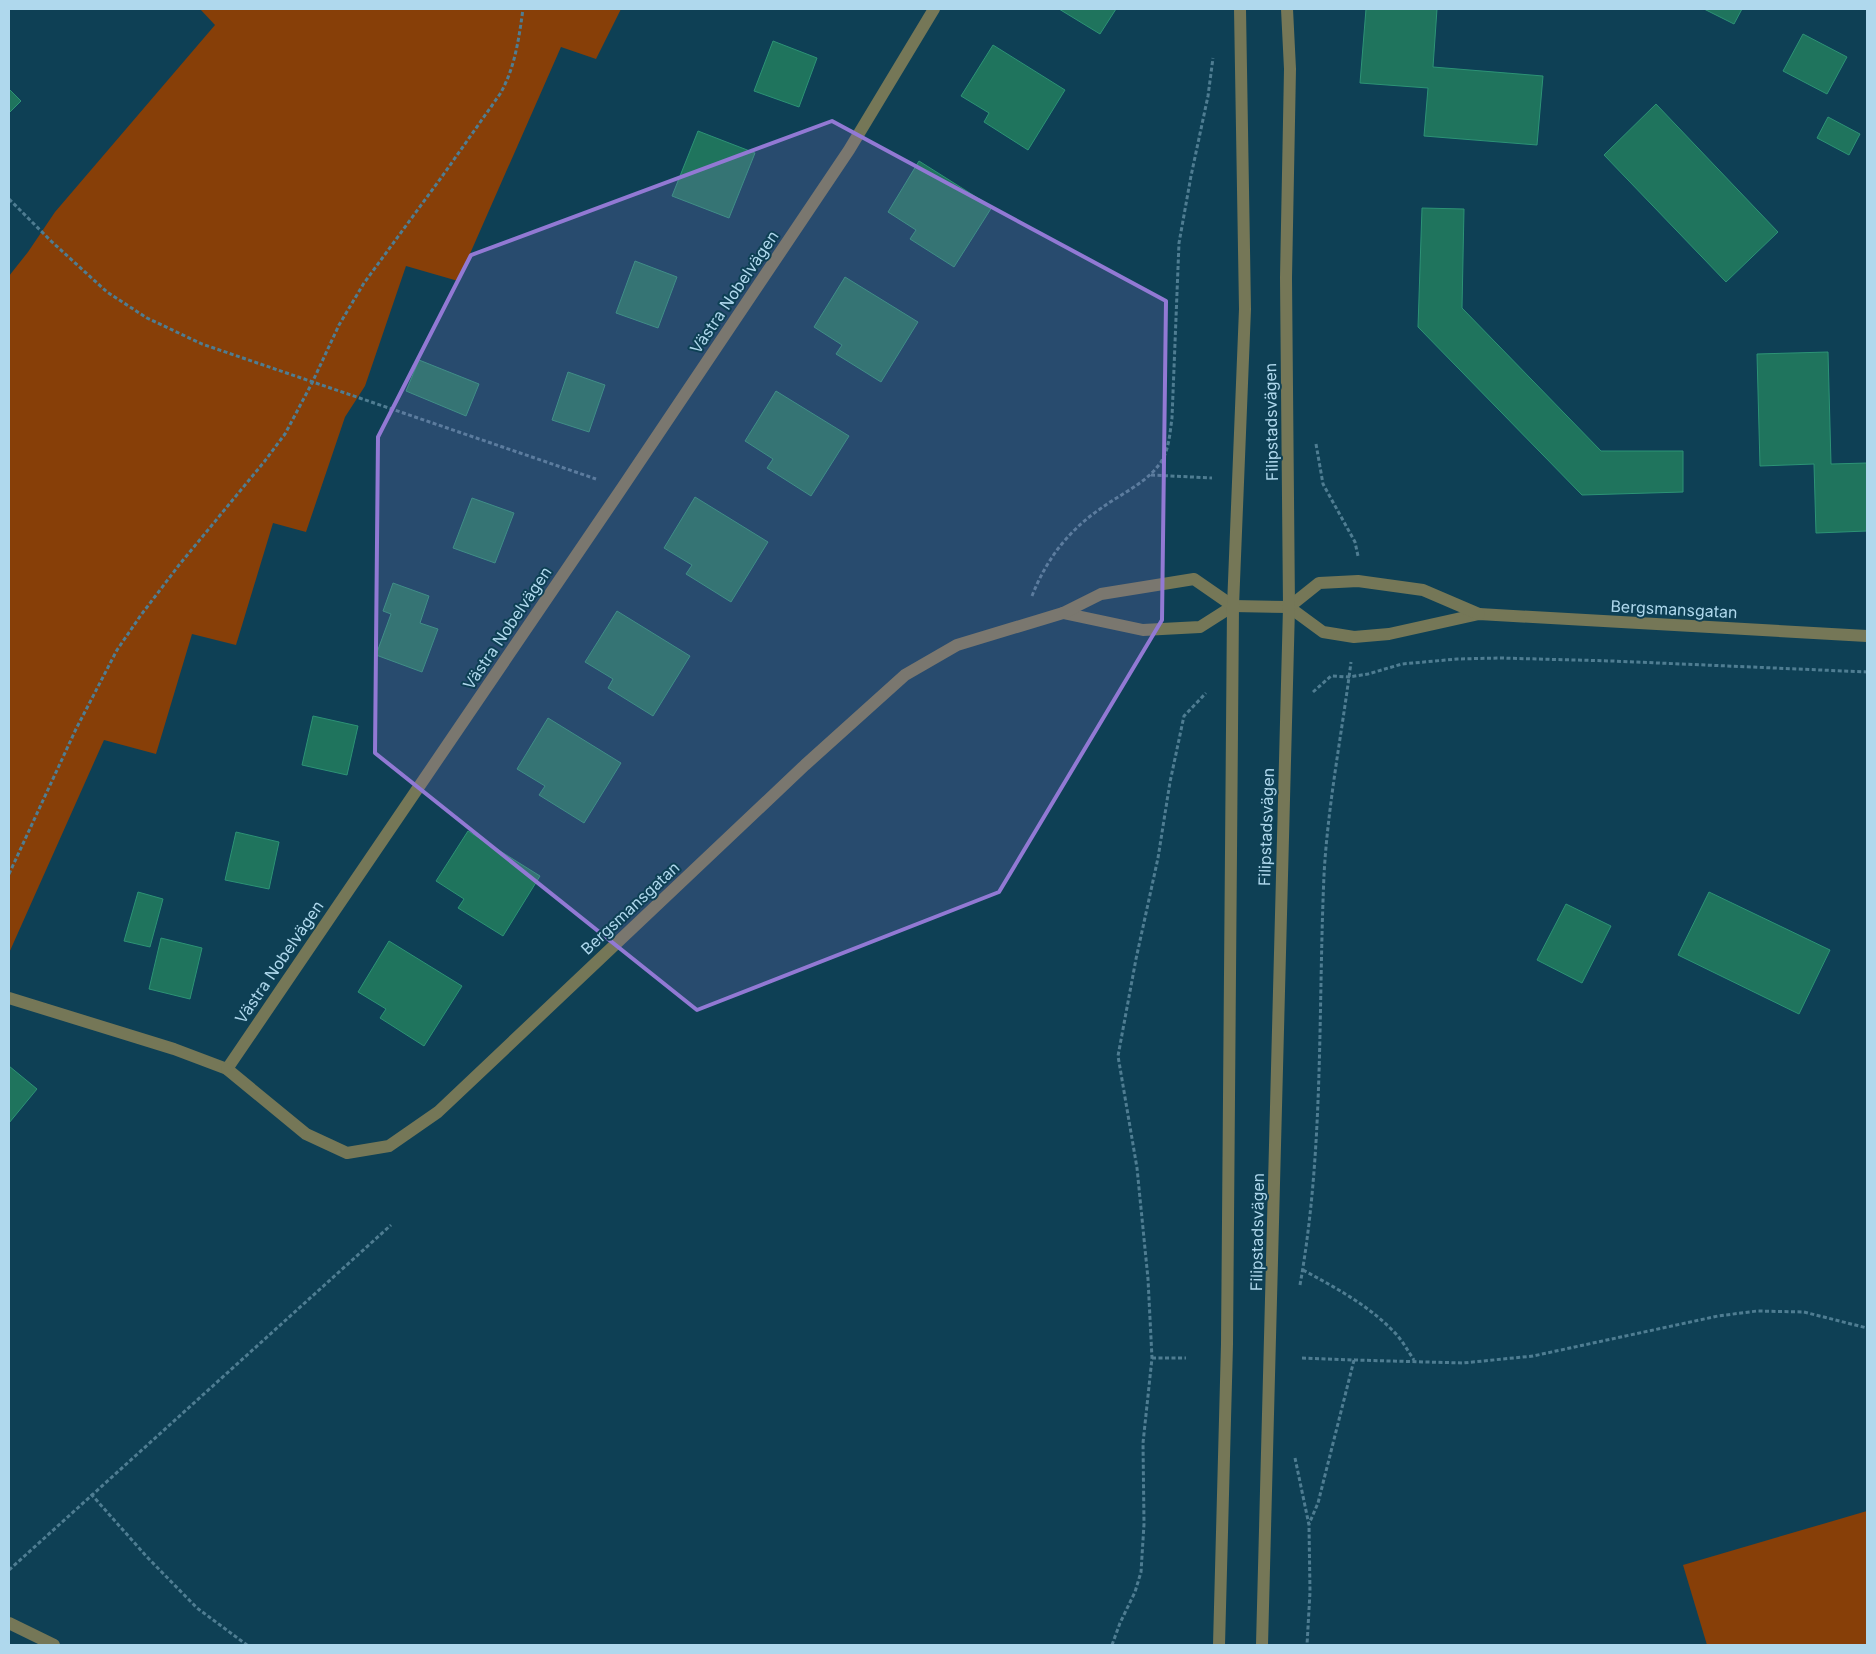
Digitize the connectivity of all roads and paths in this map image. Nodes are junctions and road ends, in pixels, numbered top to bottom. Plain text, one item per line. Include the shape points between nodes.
1 (523, 9) edge
2 (934, 9) edge
3 (1240, 9) edge
4 (1287, 9) edge
5 (1213, 53) dead end
6 (9, 199) edge
7 (312, 382) junction
8 (1315, 441) dead end
9 (1150, 475) junction
10 (1238, 479) junction
11 (622, 488) junction
12 (1358, 555) dead end
13 (1233, 606) junction
14 (1288, 607) junction
15 (1063, 613) junction
16 (1479, 614) junction
17 (1020, 624) junction
18 (1867, 636) edge
19 (1232, 665) junction
20 (1867, 672) edge
21 (9, 874) edge
22 (9, 998) edge
23 (227, 1069) junction
24 (391, 1225) dead end
25 (1302, 1270) junction
26 (1299, 1288) dead end
27 (1867, 1328) edge
28 (1152, 1358) junction
29 (1186, 1358) dead end
30 (1302, 1358) dead end
31 (1354, 1360) junction
32 (1415, 1360) junction
33 (1293, 1452) dead end
34 (92, 1494) junction
35 (1309, 1525) junction
36 (9, 1570) edge
37 (9, 1623) edge
38 (54, 1645) edge
39 (247, 1645) edge
40 (1112, 1645) edge
41 (1218, 1645) edge
42 (1262, 1645) edge
43 (1307, 1645) edge

1 - 7 path via 508,79 364,283 339,324
2 - 11 street, Västra Nobelvägen via 849,150
3 - 10 street, Filipstadsvägen via 1245,309
4 - 14 street, Filipstadsvägen via 1290,69 1286,278
5 - 9 path via 1208,96 1179,243 1172,418 1162,461
6 - 7 path via 107,292 147,318 202,344
7 - 11 path
7 - 21 path via 285,434 174,572 117,650 76,729
8 - 12 path via 1323,484 1355,542
9 - 10 path
9 - 17 path via 1098,509 1052,556 1040,574
10 - 13 street, Filipstadsvägen
11 - 23 street, Västra Nobelvägen
13 - 14 street
13 - 15 street, Bergsmansgatan via 1200,626 1143,630
13 - 15 street, Bergsmansgatan via 1194,579 1101,594
13 - 19 street, Filipstadsvägen
14 - 16 street, Bergsmansgatan via 1323,632 1354,637 1389,634
14 - 16 street, Bergsmansgatan via 1319,584 1358,581 1423,590
14 - 42 street, Filipstadsvägen
15 - 17 street, Bergsmansgatan
16 - 18 street, Bergsmansgatan
17 - 23 street, Bergsmansgatan via 957,645 906,675 805,765 438,1112 389,1146 346,1153 314,1138
19 - 28 path via 1184,716 1118,1056 1137,1168
19 - 41 street, Filipstadsvägen via 1227,1344
20 - 25 path via 1500,658 1402,664 1349,677 1327,833 1320,1062 1311,1214
22 - 23 street via 174,1049
24 - 34 path
25 - 26 path
25 - 32 path via 1375,1314
27 - 32 path via 1804,1312 1757,1311 1718,1316 1534,1356 1463,1363
28 - 29 path
28 - 40 path via 1143,1443 1141,1572
30 - 31 path
31 - 32 path
31 - 35 path via 1318,1503
33 - 35 path
34 - 36 path
34 - 39 path via 147,1557 198,1608
35 - 43 path
37 - 38 street

